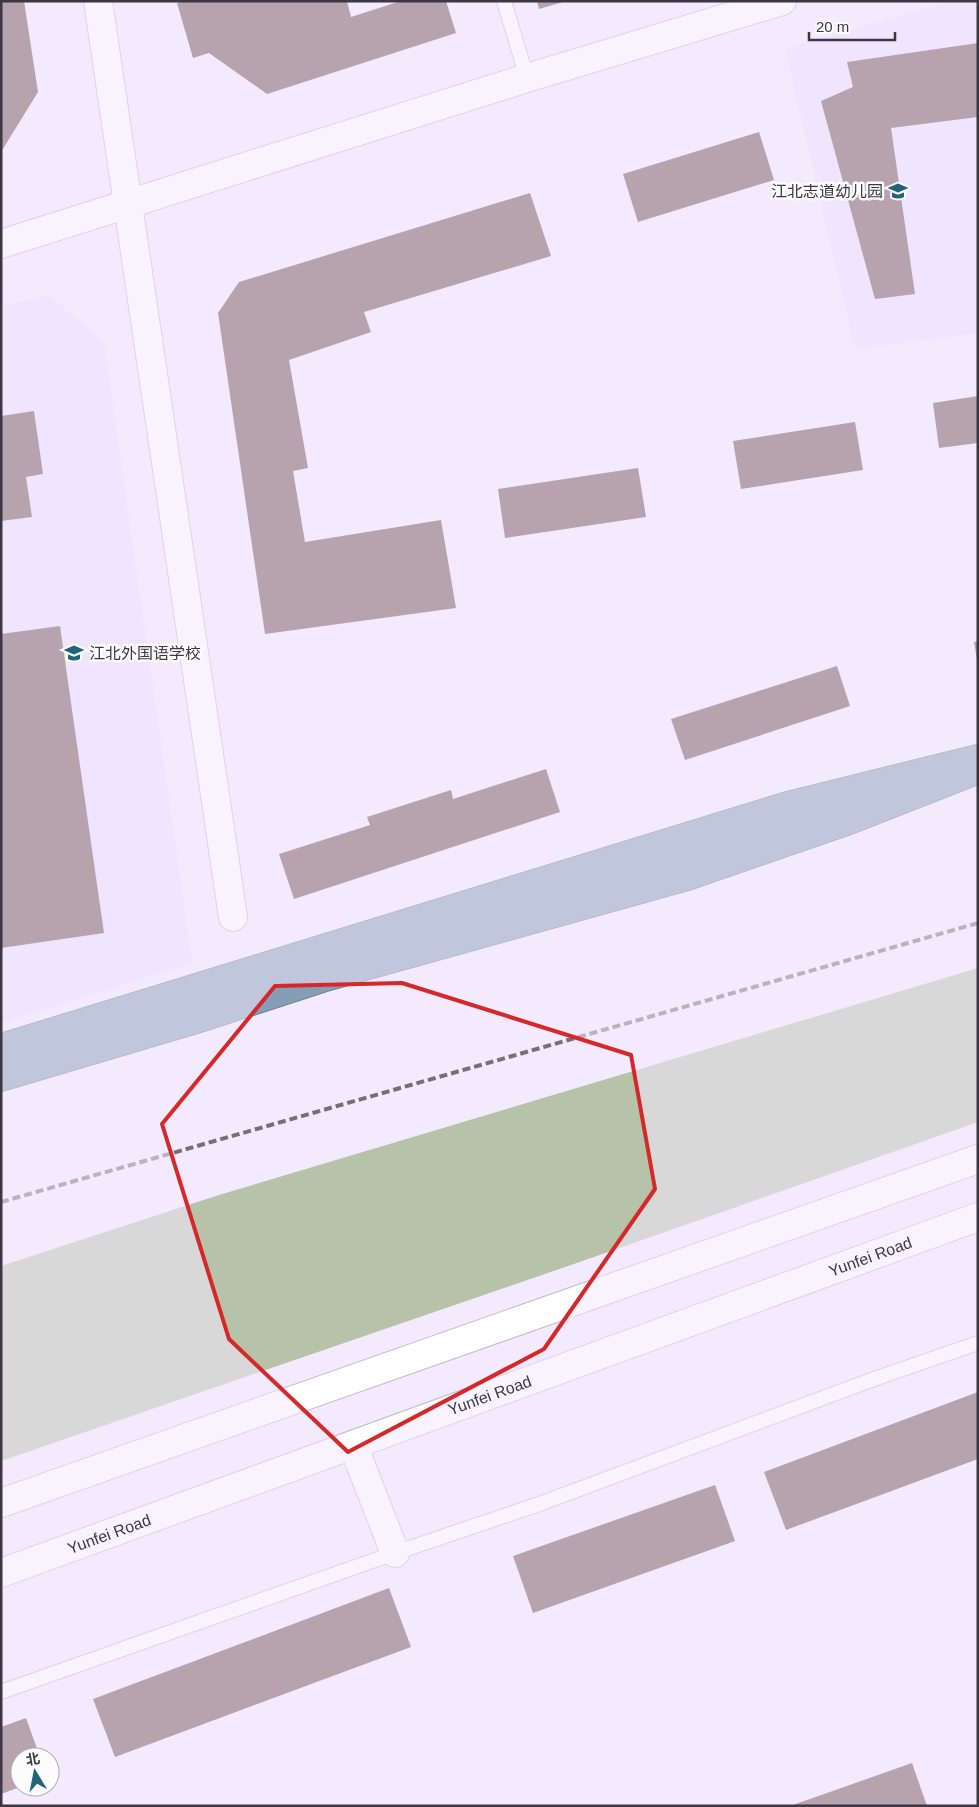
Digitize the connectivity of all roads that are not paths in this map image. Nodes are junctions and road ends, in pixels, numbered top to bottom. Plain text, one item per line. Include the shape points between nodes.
1 (98, 1) edge
2 (504, 1) edge
3 (782, 1) edge
4 (527, 78) junction
5 (128, 204) junction
6 (1, 244) edge
7 (233, 917) dead end
8 (978, 1159) edge
9 (978, 1217) edge
10 (978, 1343) edge
11 (353, 1445) junction
12 (1, 1503) edge
13 (395, 1553) junction
14 (1, 1574) edge
15 (1, 1692) edge

1 - 5 main road
2 - 4 lane
3 - 4 main road
4 - 5 main road
5 - 6 main road
5 - 7 main road
8 - 12 main road
9 - 11 main road, Yunfei Road
10 - 13 lane via 542,1503
11 - 13 main road
11 - 14 main road, Yunfei Road
13 - 15 lane

